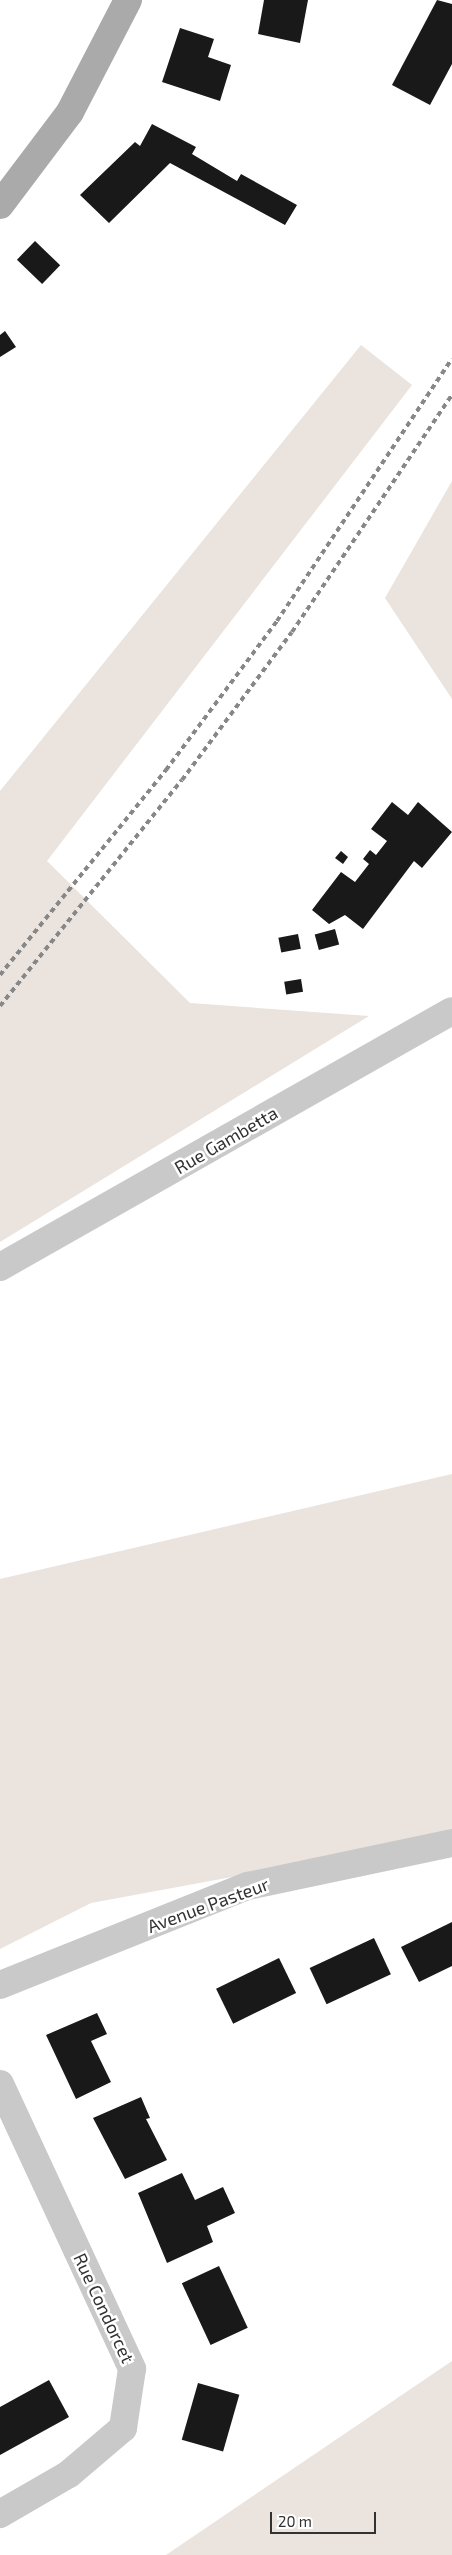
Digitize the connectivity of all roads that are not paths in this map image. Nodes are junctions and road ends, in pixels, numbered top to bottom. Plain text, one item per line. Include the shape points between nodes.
1 (128, 0) edge
2 (0, 205) edge
3 (452, 1011) edge
4 (0, 1267) edge
5 (452, 1843) edge
6 (0, 1984) edge
7 (0, 2084) edge
8 (0, 2514) edge

1 - 2 main road via 70,112
3 - 4 street, Rue Gambetta
5 - 6 street, Avenue Pasteur via 248,1886
7 - 8 street, Rue Condorcet via 132,2370 122,2428 69,2474

